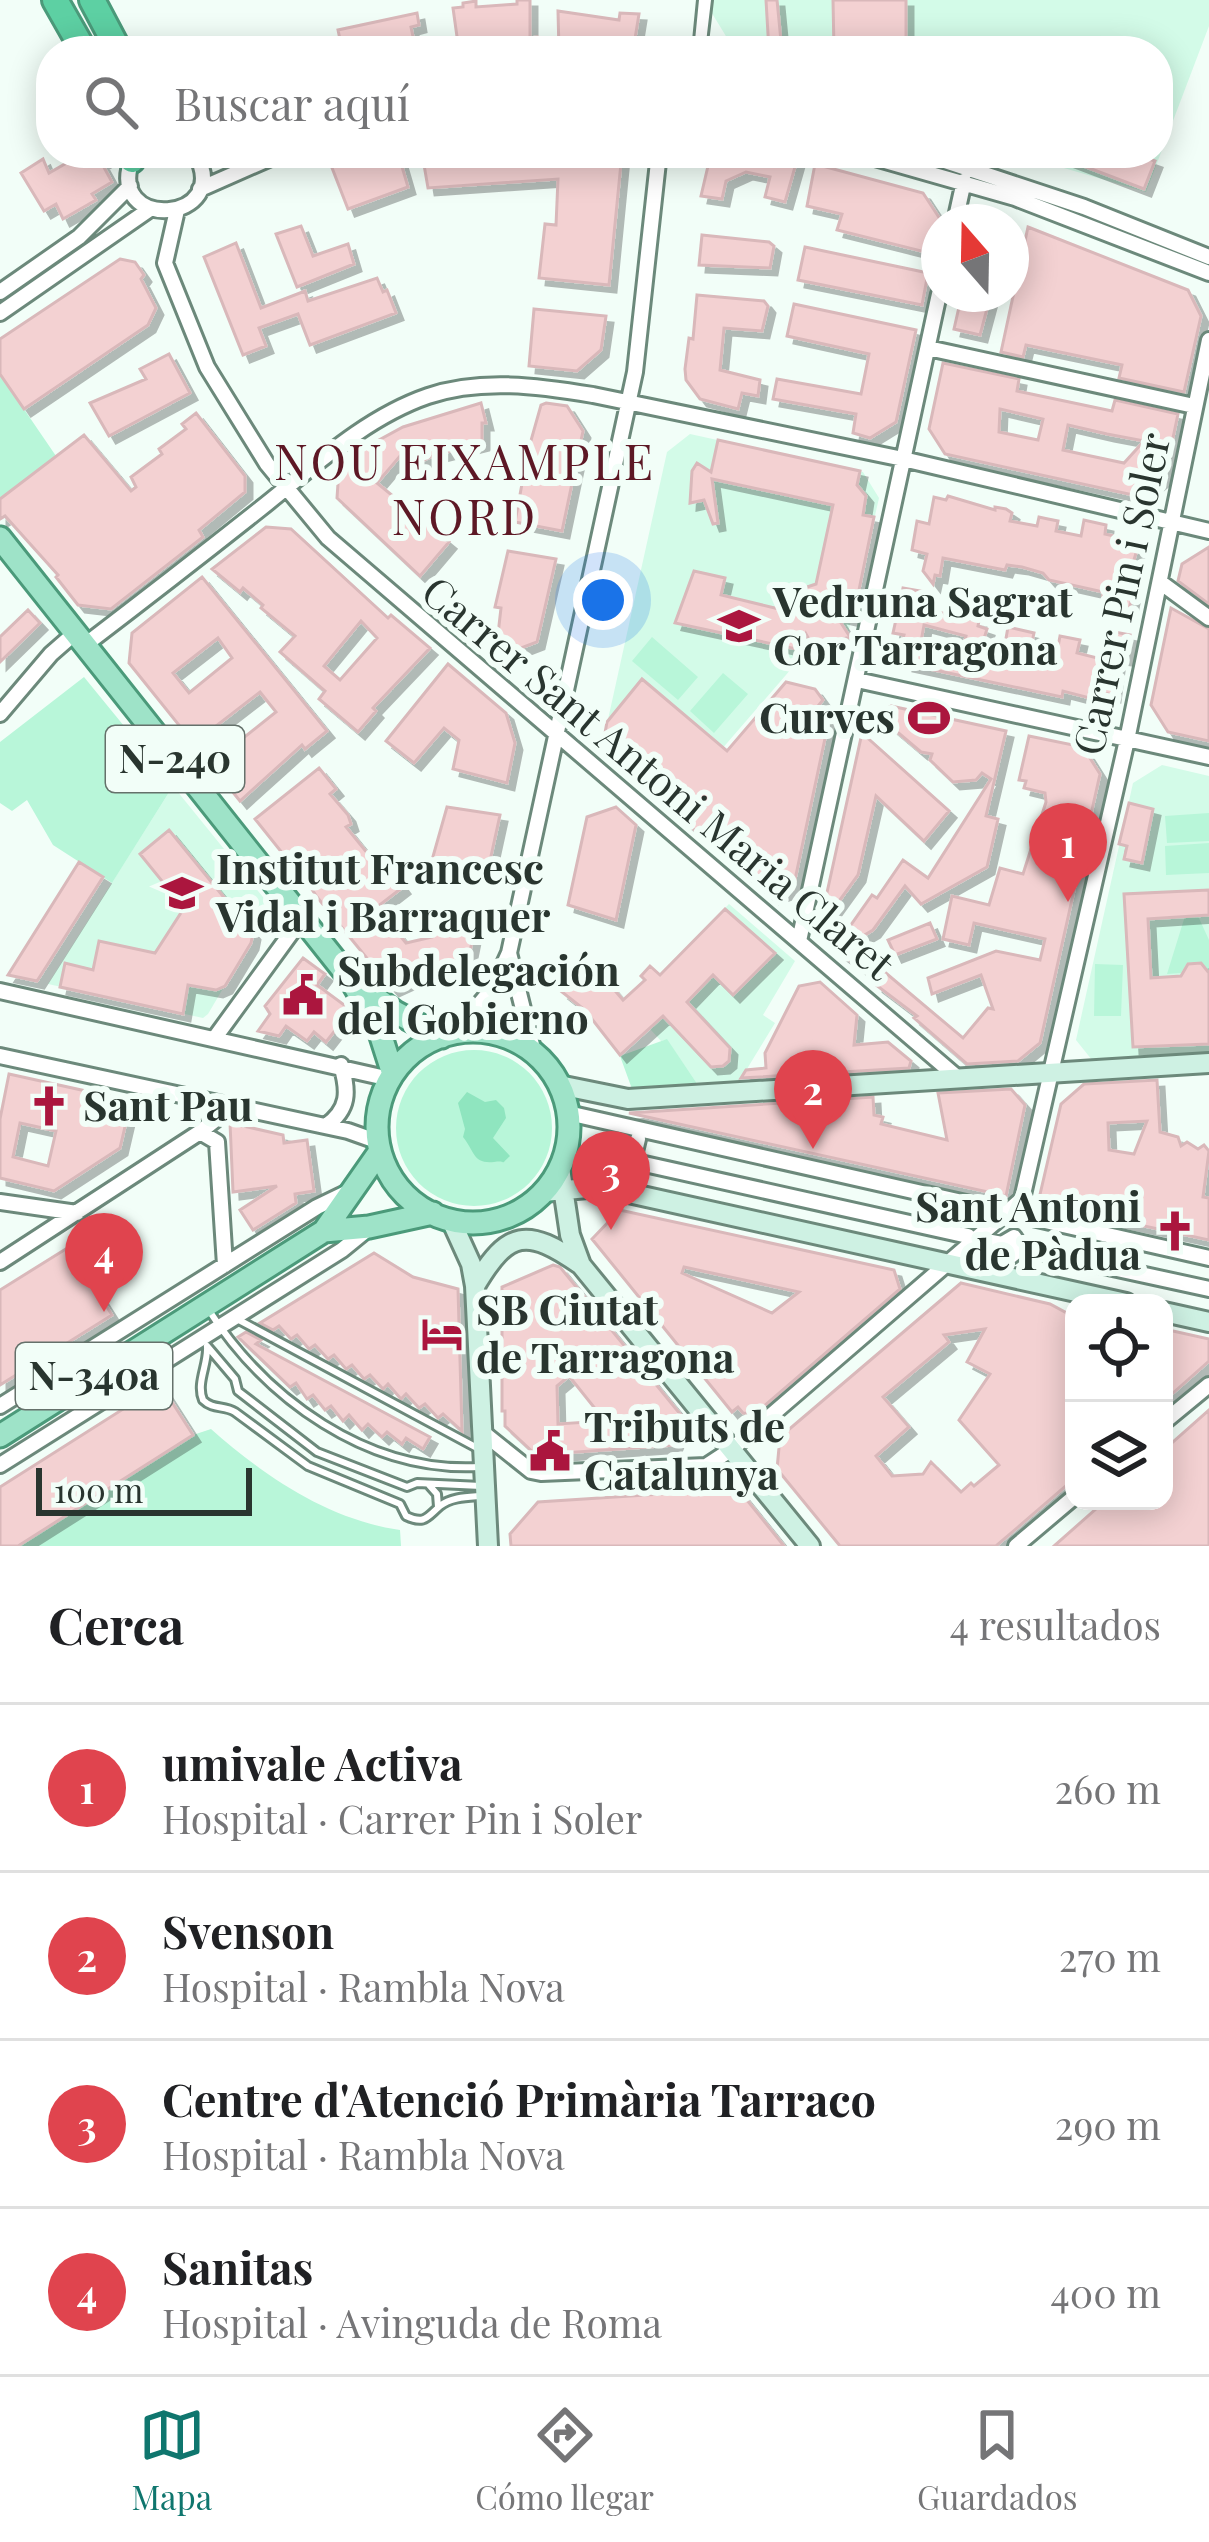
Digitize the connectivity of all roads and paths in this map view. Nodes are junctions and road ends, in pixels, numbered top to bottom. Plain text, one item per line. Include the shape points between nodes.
1 (56, 0) edge
2 (92, 0) edge
3 (705, 0) edge
4 (76, 36) edge
5 (111, 36) edge
6 (701, 36) edge
7 (128, 168) edge
8 (133, 168) edge
9 (201, 168) edge
10 (248, 168) edge
11 (657, 168) edge
12 (914, 168) edge
13 (967, 168) edge
14 (964, 181) junction
15 (200, 189) junction
16 (959, 204) edge
17 (150, 209) junction
18 (177, 210) junction
19 (1209, 257) edge
20 (1209, 273) edge
21 (0, 292) edge
22 (935, 312) edge
23 (0, 313) edge
24 (1209, 340) edge
25 (928, 348) junction
26 (628, 402) junction
27 (1194, 406) junction
28 (903, 459) junction
29 (285, 489) junction
30 (1173, 523) junction
31 (1209, 530) edge
32 (0, 538) edge
33 (1160, 582) junction
34 (1209, 618) edge
35 (80, 639) junction
36 (857, 680) junction
37 (0, 714) edge
38 (558, 734) junction
39 (1126, 740) junction
40 (1209, 757) edge
41 (302, 918) junction
42 (799, 941) junction
43 (508, 953) junction
44 (351, 980) junction
45 (0, 991) edge
46 (448, 1035) junction
47 (214, 1039) junction
48 (534, 1053) junction
49 (0, 1056) edge
50 (1209, 1063) edge
51 (341, 1066) junction
52 (1051, 1072) junction
53 (392, 1077) junction
54 (958, 1078) junction
55 (559, 1085) junction
56 (196, 1100) junction
57 (231, 1107) junction
58 (568, 1113) junction
59 (326, 1126) junction
60 (200, 1132) junction
61 (638, 1139) dead end
62 (380, 1147) junction
63 (604, 1155) dead end
64 (633, 1162) junction
65 (555, 1183) junction
66 (627, 1186) dead end
67 (350, 1191) junction
68 (0, 1202) edge
69 (965, 1211) dead end
70 (77, 1213) junction
71 (1006, 1213) junction
72 (442, 1217) junction
73 (369, 1227) junction
74 (325, 1231) junction
75 (994, 1242) dead end
76 (1209, 1258) edge
77 (0, 1262) edge
78 (950, 1263) junction
79 (580, 1264) junction
80 (225, 1265) junction
81 (475, 1286) junction
82 (1209, 1289) edge
83 (1086, 1294) edge
84 (197, 1312) junction
85 (1173, 1314) edge
86 (235, 1318) junction
87 (1209, 1322) edge
88 (220, 1327) junction
89 (205, 1342) junction
90 (227, 1371) junction
91 (205, 1376) junction
92 (1209, 1385) edge
93 (238, 1391) junction
94 (0, 1406) edge
95 (226, 1407) junction
96 (1173, 1415) edge
97 (0, 1436) edge
98 (733, 1449) junction
99 (0, 1466) edge
100 (483, 1466) junction
101 (429, 1486) junction
102 (407, 1487) junction
103 (400, 1504) junction
104 (1065, 1505) edge
105 (438, 1507) junction
106 (488, 1546) edge
107 (810, 1546) edge
108 (1016, 1546) edge

1 - 4 highway
2 - 5 highway
3 - 6 lane
7 - 21 street via 79,237
8 - 17 street via 137,200
9 - 15 street
10 - 15 street
11 - 26 street
12 - 14 street
13 - 19 street
14 - 16 street
14 - 20 street
15 - 18 street
17 - 18 street
17 - 23 street
18 - 29 street, Carrer Sant Antoni Maria Claret via 165,263 183,315 234,415
22 - 25 street
24 - 27 street, Carrer Pin i Soler
25 - 27 street
25 - 28 street
26 - 28 street
26 - 29 street via 505,385 429,396 389,412
26 - 38 street
27 - 30 street, Carrer Pin i Soler
28 - 30 street
28 - 36 street
29 - 35 street
29 - 38 street, Carrer Sant Antoni Maria Claret via 344,553
30 - 31 street
30 - 33 street, Carrer Pin i Soler
32 - 35 main road, N-240
33 - 34 street
33 - 39 street, Carrer Pin i Soler
35 - 37 street via 51,654
35 - 41 main road, N-240
36 - 39 street
36 - 42 street
38 - 42 street, Carrer Sant Antoni Maria Claret
38 - 43 street
39 - 40 street
39 - 52 street, Carrer Pin i Soler
41 - 44 main road, N-240
41 - 47 street
42 - 54 street, Carrer Sant Antoni Maria Claret
43 - 46 street via 493,988
43 - 48 street
44 - 46 main road, N-240 via 395,1012
44 - 53 main road, N-240 via 378,1028
45 - 47 street
46 - 48 main road via 491,1033
46 - 53 main road via 412,1054
47 - 51 street
48 - 55 main road
49 - 56 street
50 - 52 main road
51 - 53 street
51 - 59 street via 344,1106
52 - 54 main road
52 - 71 street, Carrer Pin i Soler via 1022,1199
53 - 62 main road via 379,1108
54 - 55 main road via 628,1099
55 - 58 main road
56 - 57 street
56 - 60 street
57 - 59 street
57 - 60 street
58 - 65 main road
58 - 71 street
59 - 62 street
60 - 70 street
60 - 80 street via 217,1142
61 - 64 street
62 - 67 main road, N-340a
62 - 72 main road via 400,1188
63 - 64 street
64 - 66 street
64 - 69 street via 963,1235
65 - 72 main road via 506,1216
65 - 78 main road
65 - 79 main road
67 - 74 main road, N-340a
67 - 80 street
68 - 70 street
70 - 77 street
71 - 76 street
71 - 78 street
72 - 73 main road, N-340a
72 - 81 main road
73 - 74 main road, N-340a
73 - 86 street
74 - 84 main road, N-340a
75 - 82 street via 1014,1237 1021,1248
78 - 83 main road
78 - 98 street
79 - 81 main road via 556,1247 512,1241
79 - 98 main road
80 - 94 street
81 - 100 main road
84 - 88 lane
84 - 89 lane
84 - 97 main road, N-340a
85 - 87 main road
86 - 88 street
86 - 100 lane
88 - 89 street
88 - 100 lane via 281,1395 335,1431 393,1455
89 - 90 lane
89 - 91 lane
89 - 99 street
90 - 91 lane
90 - 93 lane
91 - 95 lane via 203,1400
92 - 96 street
93 - 95 lane
93 - 102 lane via 317,1452
95 - 103 lane via 308,1466
98 - 100 street via 706,1466 542,1473
98 - 107 main road
100 - 101 lane
100 - 105 lane
100 - 106 main road
101 - 102 lane
101 - 105 lane
102 - 103 lane
103 - 105 lane via 418,1521
104 - 108 street

